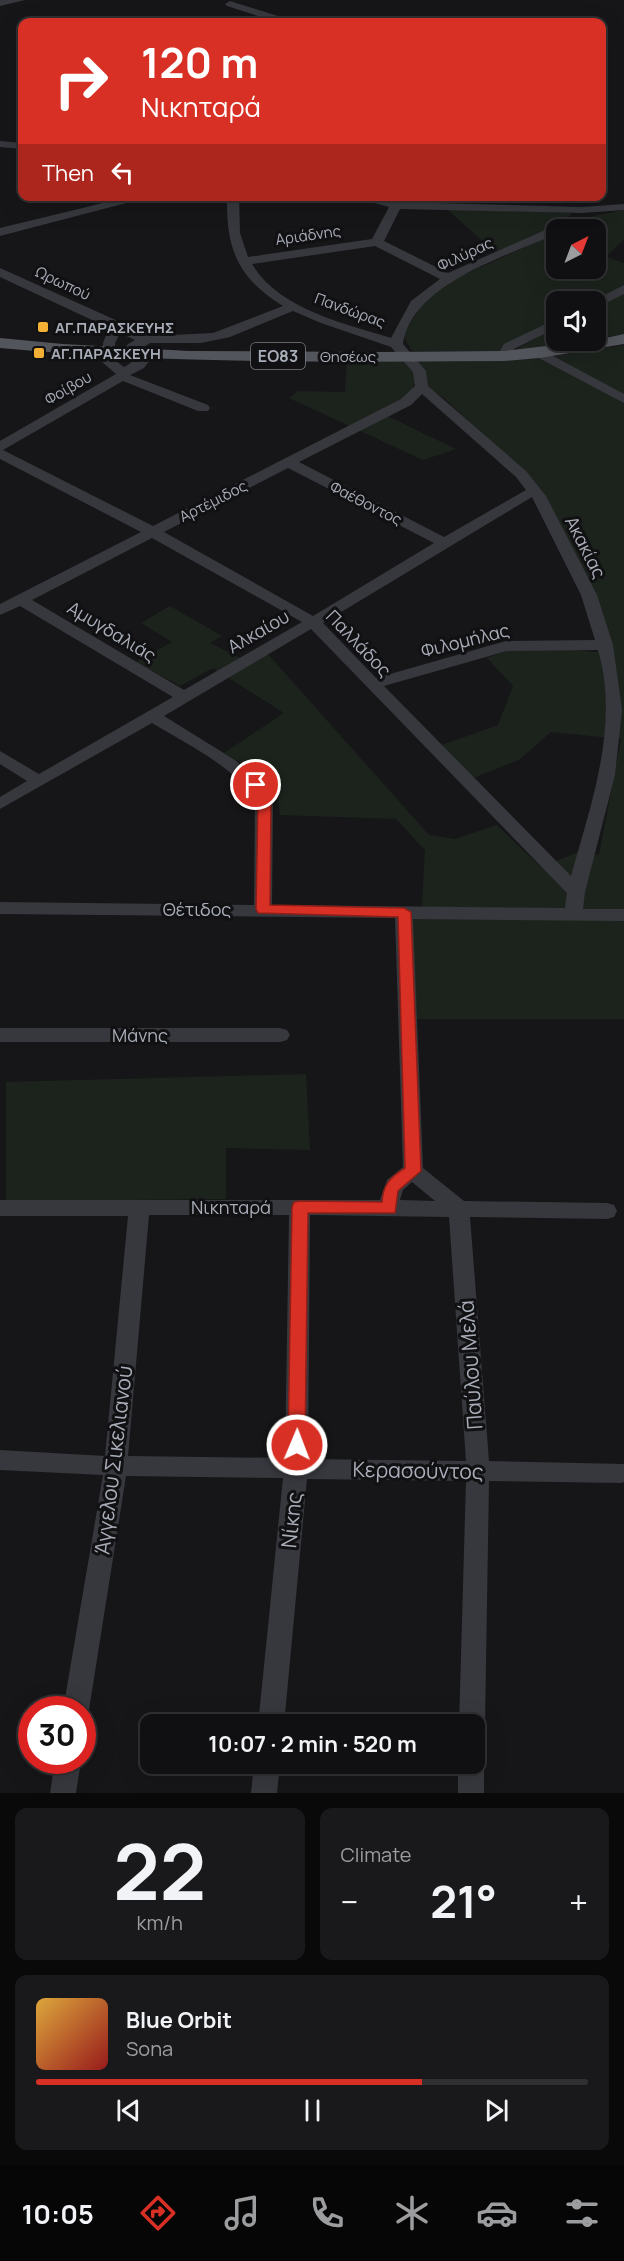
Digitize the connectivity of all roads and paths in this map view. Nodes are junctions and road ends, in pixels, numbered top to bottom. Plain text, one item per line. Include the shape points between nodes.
1 (20, 0) edge
2 (0, 3) edge
3 (230, 4) dead end
4 (274, 18) edge
5 (0, 144) edge
6 (18, 146) edge
7 (127, 201) edge
8 (233, 201) edge
9 (378, 201) edge
10 (416, 201) edge
11 (396, 205) junction
12 (624, 207) edge
13 (582, 210) junction
14 (571, 219) edge
15 (0, 232) edge
16 (546, 234) edge
17 (376, 242) junction
18 (245, 261) junction
19 (0, 272) edge
20 (448, 278) junction
21 (624, 289) edge
22 (606, 299) edge
23 (293, 306) junction
24 (113, 324) junction
25 (546, 328) edge
26 (624, 339) edge
27 (0, 343) edge
28 (148, 347) junction
29 (402, 350) junction
30 (107, 353) junction
31 (540, 353) junction
32 (504, 356) junction
33 (123, 374) junction
34 (422, 387) junction
35 (624, 399) edge
36 (203, 408) dead end
37 (0, 447) edge
38 (0, 454) edge
39 (287, 462) junction
40 (536, 491) junction
41 (153, 532) junction
42 (445, 543) junction
43 (21, 600) junction
44 (0, 610) edge
45 (313, 622) junction
46 (604, 645) junction
47 (372, 684) junction
48 (183, 696) junction
49 (151, 715) junction
50 (0, 756) edge
51 (39, 781) junction
52 (0, 804) edge
53 (576, 892) junction
54 (0, 908) edge
55 (263, 909) junction
56 (404, 912) junction
57 (573, 914) junction
58 (624, 915) edge
59 (0, 1035) edge
60 (280, 1035) dead end
61 (413, 1171) junction
62 (300, 1207) junction
63 (0, 1208) edge
64 (139, 1208) junction
65 (389, 1208) junction
66 (459, 1209) junction
67 (607, 1211) dead end
68 (0, 1460) edge
69 (116, 1466) junction
70 (296, 1469) junction
71 (478, 1471) junction
72 (621, 1473) dead end
73 (78, 1696) edge
74 (272, 1714) edge
75 (472, 1714) edge
76 (66, 1774) edge
77 (266, 1774) edge
78 (471, 1774) edge
79 (63, 1793) edge
80 (264, 1793) edge
81 (471, 1793) edge

1 - 2 street
3 - 4 street
5 - 6 street
7 - 15 street
8 - 18 street, Πανδώρας via 234,236
9 - 11 street
10 - 11 street
10 - 13 street
11 - 17 street
12 - 13 street
13 - 14 street, Φιλύρας
16 - 20 street, Φιλύρας
17 - 18 street, Αριάδνης
17 - 20 street
18 - 23 street, Πανδώρας via 263,287
19 - 24 street, Ωρωπού
20 - 29 street, Φιλύρας via 416,304 397,338
21 - 22 street
23 - 28 street, Πανδώρας via 222,335
23 - 29 street, Πανδώρας
24 - 28 street, Ωρωπού via 139,337
24 - 30 street via 116,327
25 - 32 street via 509,346
26 - 31 main road, Θησέως / ΕΟ83
27 - 30 main road, Θησέως / ΕΟ83
28 - 29 main road, Θησέως / ΕΟ83
28 - 30 main road, Θησέως / ΕΟ83 via 126,354
28 - 33 street, Φοίβου via 139,365
29 - 32 main road, Θησέως / ΕΟ83
29 - 34 street, Ακακίας via 419,371
30 - 33 street via 111,364
31 - 32 main road, Θησέως / ΕΟ83
31 - 35 street
33 - 36 street
33 - 37 street, Φοίβου
34 - 39 street, Αρτέμιδος via 406,402
34 - 40 street, Ακακίας
38 - 41 street, Παλλάδος
39 - 41 street, Αρτέμιδος
39 - 42 street, Φαέθοντος
40 - 42 street, Αλκαίου
40 - 46 street, Ακακίας via 589,596
41 - 43 street, Αρτέμιδος
41 - 45 street, Παλλάδος
42 - 45 street, Αλκαίου
43 - 44 street, Αρτέμιδος
43 - 48 street, Αμυγδαλιάς
45 - 47 street, Παλλάδος
45 - 48 street, Αλκαίου
46 - 47 street, Φιλομήλας via 506,646
46 - 53 street, Ακακίας via 614,710 607,775
47 - 53 street, Παλλάδος
48 - 49 street, Αλκαίου
49 - 51 street, Αλκαίου
49 - 55 street via 242,772 256,785 264,799
50 - 51 street
51 - 52 street, Αλκαίου
53 - 57 street, Ακακίας
54 - 55 street, Θέτιδος
55 - 56 street, Θέτιδος
56 - 57 street, Θέτιδος
56 - 61 street
57 - 58 street, Θέτιδος
59 - 60 street, Μάνης
61 - 65 street via 391,1189
61 - 66 street
62 - 64 street, Νικηταρά
62 - 65 street, Νικηταρά
62 - 70 street, Νίκης
63 - 64 street, Νικηταρά
64 - 69 street, Άγγελου Σικελιανού
65 - 66 street, Νικηταρά
66 - 67 street, Νικηταρά
66 - 71 street, Παύλου Μελά
68 - 69 street, Κερασούντος
69 - 70 street, Κερασούντος
69 - 73 street, Άγγελου Σικελιανού
70 - 71 street, Κερασούντος
70 - 74 street, Νίκης
71 - 72 street, Κερασούντος
71 - 75 street, Παύλου Μελά
76 - 79 street
77 - 80 street
78 - 81 street

